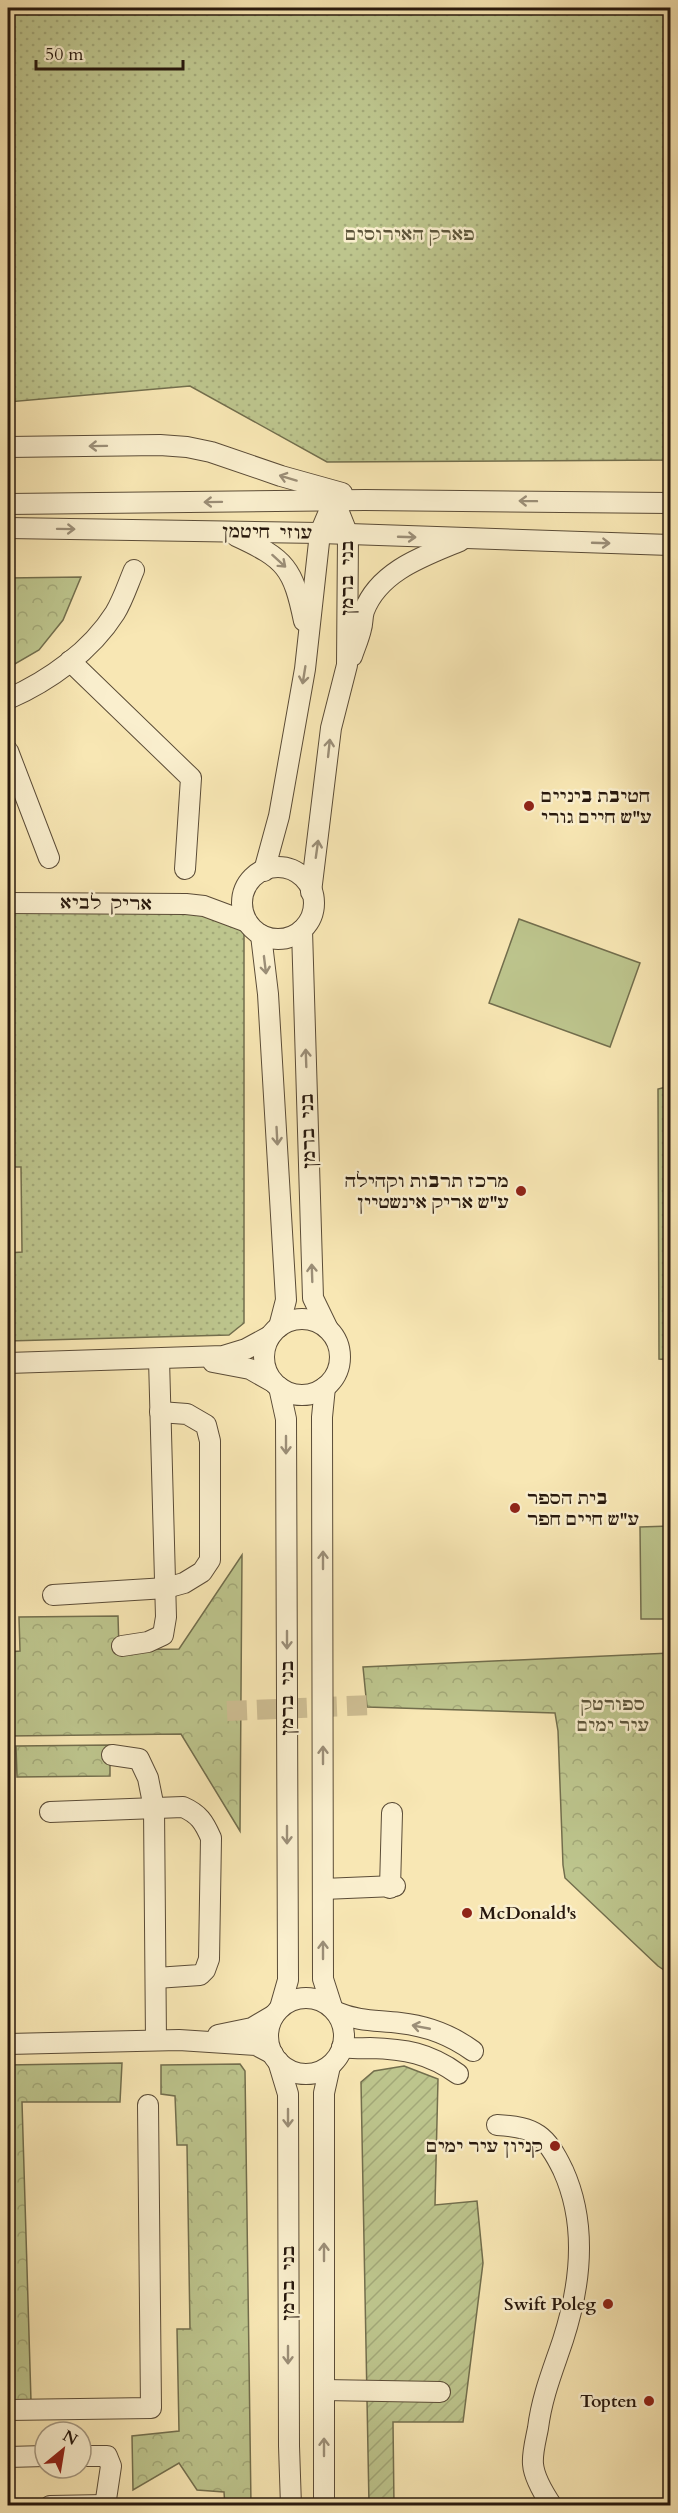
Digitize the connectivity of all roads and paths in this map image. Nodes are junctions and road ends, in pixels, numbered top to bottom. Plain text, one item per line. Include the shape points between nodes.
1 (8, 447) edge
2 (334, 500) junction
3 (365, 500) junction
4 (670, 503) edge
5 (8, 504) edge
6 (8, 528) edge
7 (228, 532) junction
8 (320, 533) junction
9 (348, 535) junction
10 (467, 538) junction
11 (670, 545) edge
12 (134, 570) dead end
13 (308, 640) junction
14 (70, 660) junction
15 (8, 699) edge
16 (336, 704) junction
17 (8, 751) edge
18 (49, 858) dead end
19 (185, 869) dead end
20 (264, 871) junction
21 (244, 890) junction
22 (311, 892) junction
23 (8, 903) edge
24 (204, 906) junction
25 (254, 929) junction
26 (302, 930) junction
27 (275, 1331) junction
28 (332, 1334) junction
29 (159, 1359) junction
30 (193, 1359) junction
31 (8, 1363) edge
32 (330, 1383) junction
33 (276, 1384) junction
34 (160, 1412) junction
35 (166, 1588) junction
36 (53, 1595) dead end
37 (122, 1646) dead end
38 (112, 1755) dead end
39 (154, 1808) junction
40 (50, 1812) dead end
41 (393, 1813) dead end
42 (323, 1890) junction
43 (156, 1978) junction
44 (334, 2010) junction
45 (277, 2012) junction
46 (156, 2040) junction
47 (179, 2040) junction
48 (8, 2044) edge
49 (342, 2047) junction
50 (473, 2051) dead end
51 (276, 2058) junction
52 (330, 2066) junction
53 (458, 2074) dead end
54 (148, 2104) dead end
55 (497, 2125) dead end
56 (324, 2390) junction
57 (440, 2392) dead end
58 (8, 2410) edge
59 (33, 2456) edge
60 (93, 2456) edge
61 (8, 2457) edge
62 (50, 2505) edge
63 (105, 2505) edge
64 (291, 2505) edge
65 (324, 2505) edge
66 (552, 2505) edge

3 -> 1 street via 187,447
2 - 3 street, עוזי חיטמן
2 -> 5 street, עוזי חיטמן
2 - 8 street, בני ברמן
2 - 9 street, בני ברמן
4 -> 3 street, עוזי חיטמן
6 -> 7 street, עוזי חיטמן
7 - 8 street, עוזי חיטמן
7 -> 13 street via 276,557 289,571 297,588
8 - 9 street, עוזי חיטמן
8 - 13 street, בני ברמן
9 -> 10 street, עוזי חיטמן
9 - 16 street, בני ברמן via 347,664
10 -> 11 street, עוזי חיטמן
10 - 16 street via 424,556 380,585 364,613
12 - 14 street via 116,612 89,645
13 -> 20 street, בני ברמן via 279,816
14 - 15 street
14 - 19 street via 191,778
22 -> 16 street, בני ברמן
17 - 18 street
20 - 21 street
20 - 22 street via 279,867 290,870 300,875
21 - 24 street, אריק לביא
21 - 25 street via 242,905
22 - 26 street via 314,906
23 - 24 street, אריק לביא
24 - 25 street, אריק לביא
25 - 26 street via 271,939 283,939
25 -> 27 street, בני ברמן via 268,994 286,1300
28 -> 26 street, בני ברמן via 313,1298
27 - 28 street via 291,1321 304,1319 316,1322
27 - 30 street via 235,1353
27 - 33 street via 264,1358
28 - 32 street via 340,1352 340,1365
29 - 30 street
29 - 31 street
29 - 34 street
30 - 33 street via 250,1369
32 - 33 street via 314,1394 300,1395
42 -> 32 street, בני ברמן via 322,1417
33 -> 45 street, בני ברמן via 286,1419 288,1968
34 - 35 street
34 - 35 street via 187,1414 206,1425 210,1441 210,1560 202,1572
35 - 36 street
35 - 37 street via 163,1635
38 - 39 street via 139,1759 148,1778
39 - 40 street
39 - 43 street
39 - 43 street via 183,1807 197,1813 211,1838 209,1959 205,1970 200,1975
41 - 42 street via 392,1887
44 -> 42 street, בני ברמן via 323,1979
43 - 46 street
44 - 45 street via 322,2001 300,1998
44 - 49 street via 345,2034
50 -> 44 street via 455,2038 429,2028 365,2022
45 - 47 street via 252,2028
45 - 51 street via 268,2034
46 - 47 street
46 - 48 street
47 - 51 street via 256,2045
49 - 52 street
49 - 53 street via 422,2054 439,2060
51 - 52 street via 287,2068 309,2074
51 -> 64 street, בני ברמן via 288,2094
56 -> 52 street, בני ברמן via 324,2093
54 - 58 street via 151,2408
55 - 66 street via 520,2126 544,2139 557,2157 578,2212 578,2280 541,2405 533,2464
56 - 57 street
65 -> 56 street, בני ברמן
59 - 61 street
60 - 63 street via 107,2456 111,2466
62 - 63 street

